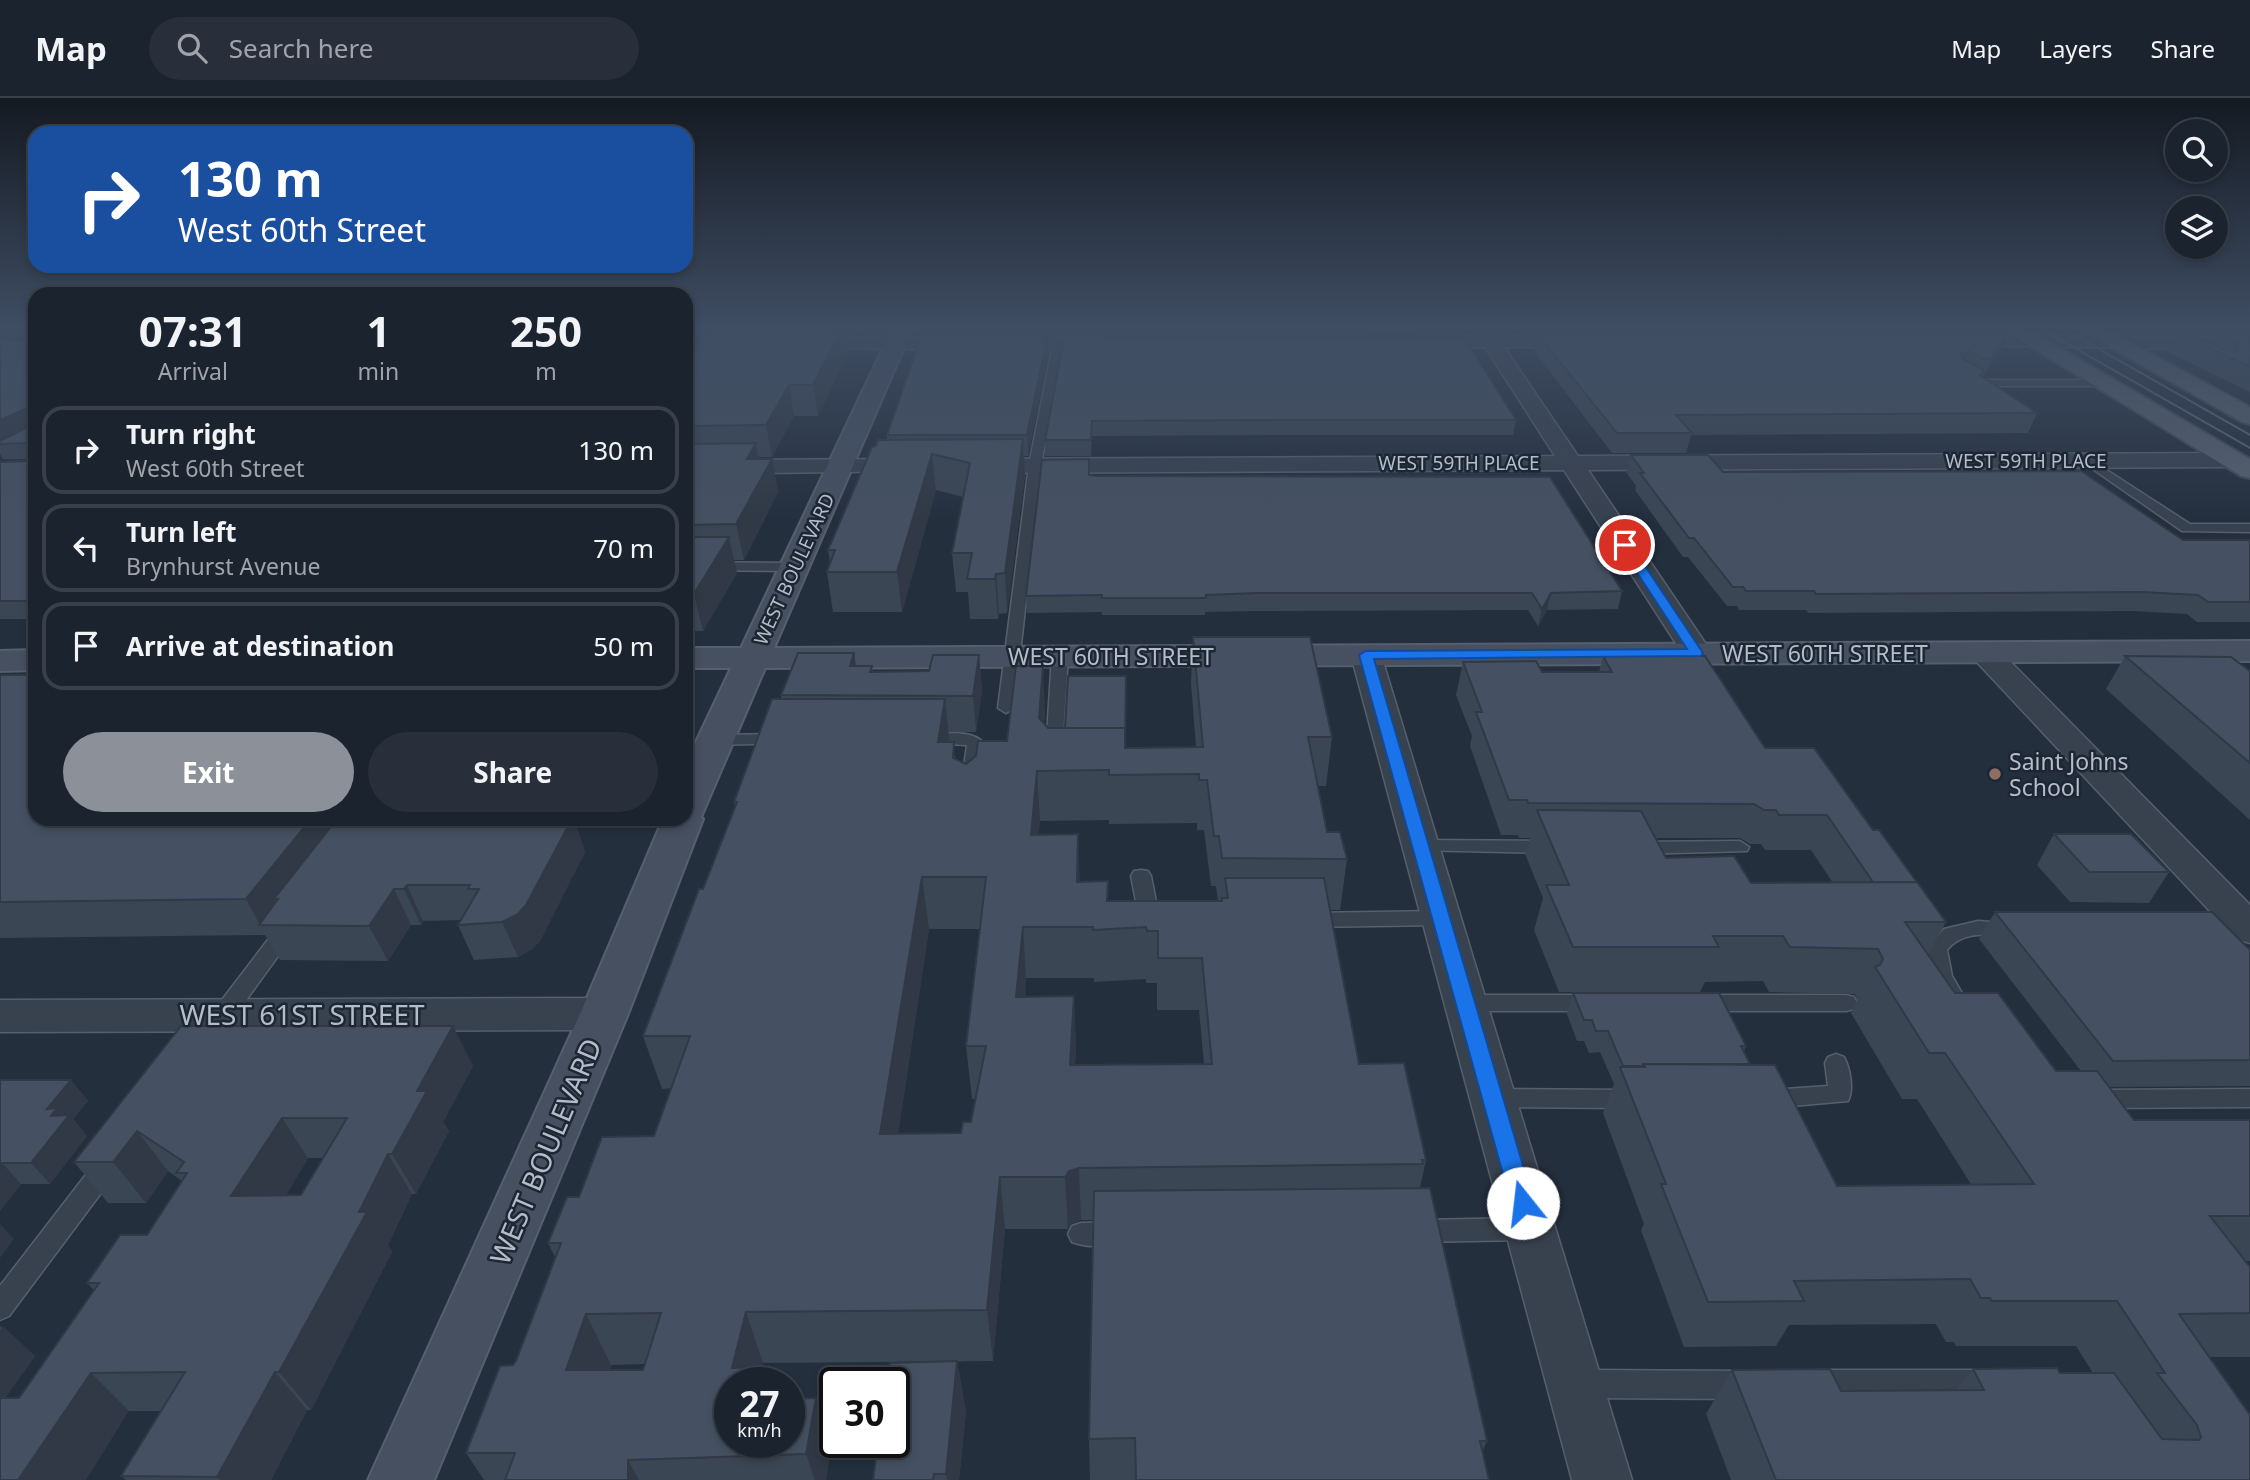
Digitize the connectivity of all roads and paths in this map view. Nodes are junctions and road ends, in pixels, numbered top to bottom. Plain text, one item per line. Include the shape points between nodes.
1 (875, 391) edge
2 (1042, 391) edge
3 (1524, 391) edge
4 (2115, 391) edge
5 (2203, 391) edge
6 (2250, 417) edge
7 (2088, 461) junction
8 (1571, 462) junction
9 (2241, 465) edge
10 (842, 466) junction
11 (1034, 466) junction
12 (693, 467) edge
13 (2250, 528) edge
14 (693, 566) edge
15 (795, 567) junction
16 (1984, 652) junction
17 (2247, 654) edge
18 (1366, 655) junction
19 (1010, 656) junction
20 (1059, 656) junction
21 (693, 657) edge
22 (752, 657) junction
23 (28, 660) edge
24 (0, 661) edge
25 (1703, 662) junction
26 (1006, 708) dead end
27 (793, 739) edge
28 (914, 739) edge
29 (715, 740) junction
30 (1053, 767) edge
31 (693, 793) edge
32 (970, 793) edge
33 (679, 826) edge
34 (1420, 846) junction
35 (1563, 847) edge
36 (1615, 847) edge
37 (1740, 847) dead end
38 (1141, 876) dead end
39 (303, 907) edge
40 (1176, 918) edge
41 (1441, 918) junction
42 (1287, 921) edge
43 (2232, 922) edge
44 (2024, 928) edge
45 (1465, 1003) junction
46 (1617, 1003) edge
47 (1684, 1003) edge
48 (1846, 1003) dead end
49 (1964, 1013) edge
50 (604, 1014) junction
51 (0, 1016) edge
52 (215, 1026) junction
53 (1836, 1063) dead end
54 (1492, 1098) junction
55 (2250, 1098) edge
56 (1659, 1099) edge
57 (1742, 1099) edge
58 (2080, 1099) edge
59 (124, 1145) edge
60 (1530, 1229) junction
61 (1394, 1231) edge
62 (1136, 1233) edge
63 (1082, 1234) dead end
64 (0, 1307) edge
65 (1574, 1384) junction
66 (2006, 1384) edge
67 (401, 1480) edge
68 (1602, 1480) edge

1 - 10 main road, WEST BOULEVARD
2 - 11 lane
3 - 8 street
4 - 9 main road
5 - 6 main road
7 - 8 street, WEST 59TH PLACE
7 - 9 street, WEST 59TH PLACE
7 - 13 lane via 2187,528
8 - 11 street, WEST 59TH PLACE
8 - 25 street
10 - 11 street, WEST 59TH PLACE
10 - 12 street, WEST 59TH PLACE
10 - 15 main road, WEST BOULEVARD
11 - 19 lane
14 - 15 lane
15 - 22 main road, WEST BOULEVARD
16 - 17 main road, WEST 60TH STREET
16 - 25 main road, WEST 60TH STREET
16 - 43 street via 2020,686
18 - 20 main road, WEST 60TH STREET
18 - 25 main road, WEST 60TH STREET
18 - 34 street
19 - 20 main road, WEST 60TH STREET
19 - 22 main road, WEST 60TH STREET
19 - 26 lane
20 - 30 lane
21 - 22 main road, WEST 60TH STREET
22 - 29 main road, WEST BOULEVARD
23 - 24 main road
27 - 29 lane
28 - 32 lane via 968,738 976,743
29 - 31 main road, WEST BOULEVARD
33 - 50 main road, WEST BOULEVARD
34 - 35 lane
34 - 41 street
36 - 37 lane
38 - 40 lane via 1149,917
39 - 52 lane
41 - 42 lane
41 - 45 street
44 - 49 lane via 1957,929 1944,937 1937,949 1942,976
45 - 46 lane
45 - 54 street
47 - 48 lane
50 - 52 street, WEST 61ST STREET
50 - 67 main road, WEST BOULEVARD
51 - 52 street, WEST 61ST STREET
53 - 57 lane via 1840,1094
54 - 56 lane
54 - 60 street
55 - 58 lane
59 - 64 lane
60 - 61 lane
60 - 65 street
62 - 63 lane
65 - 66 lane
65 - 68 street

